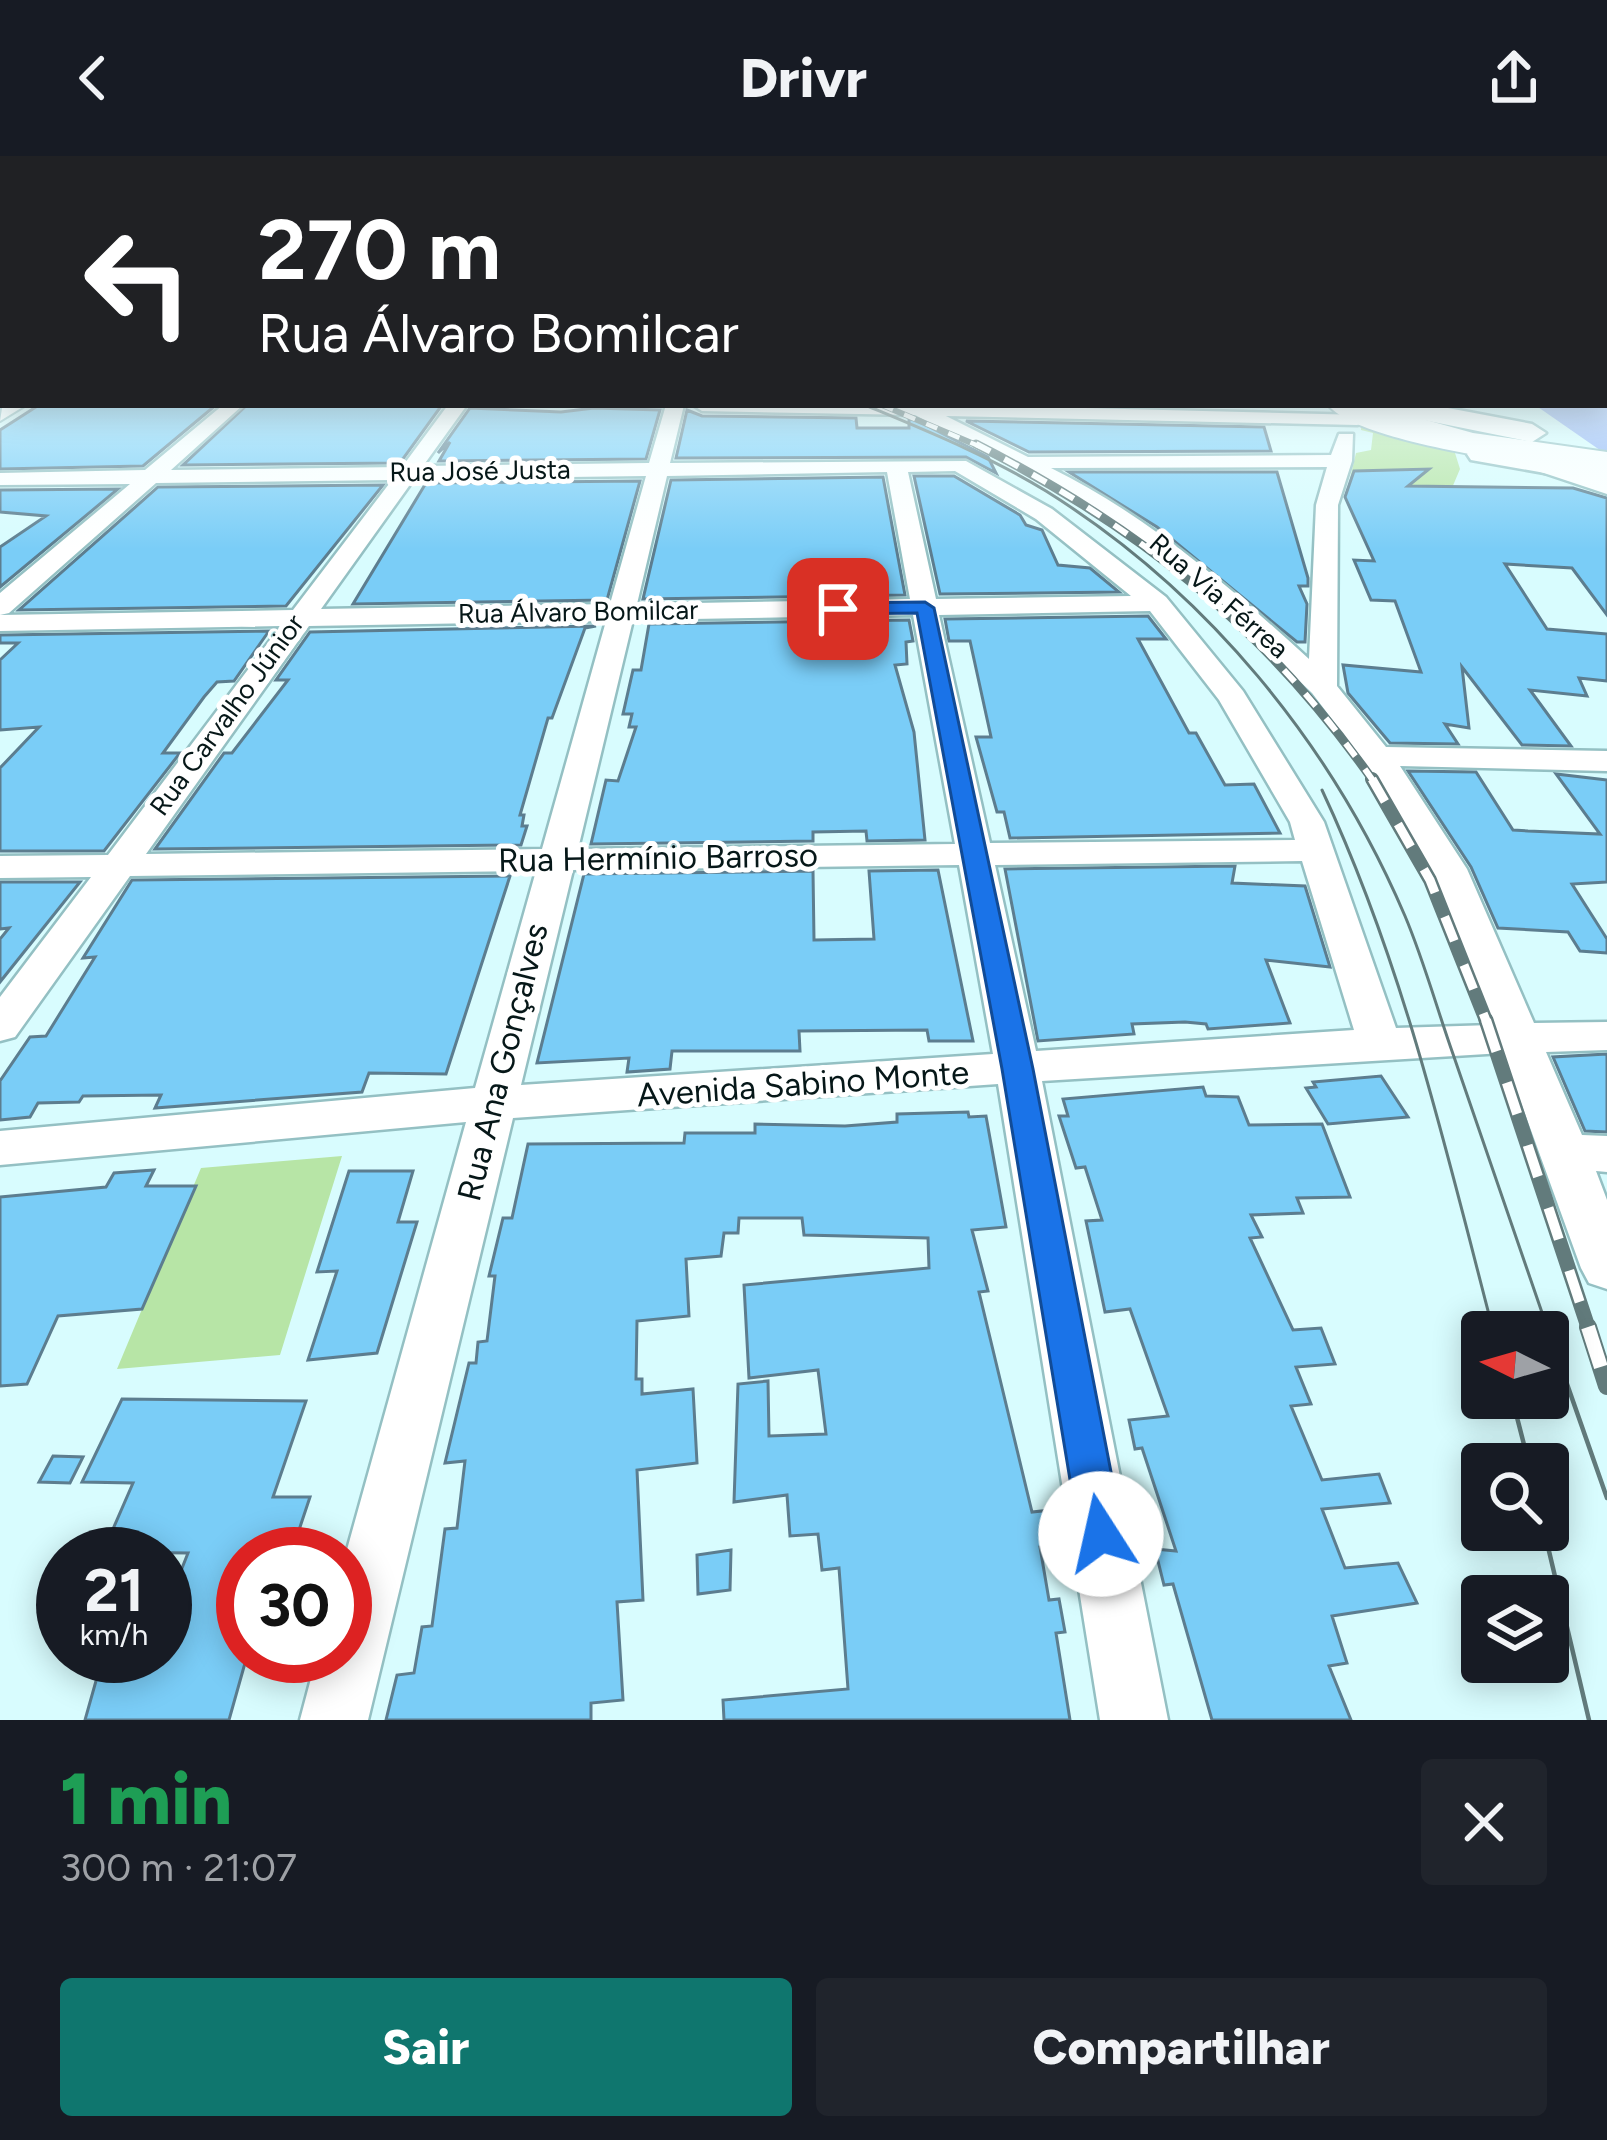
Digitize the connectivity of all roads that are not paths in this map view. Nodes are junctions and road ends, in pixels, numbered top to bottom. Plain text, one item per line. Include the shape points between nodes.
1 (231, 408) edge
2 (456, 408) edge
3 (674, 408) edge
4 (906, 408) edge
5 (978, 408) edge
6 (1399, 408) edge
7 (1125, 410) edge
8 (1349, 411) edge
9 (1607, 443) edge
10 (1540, 450) junction
11 (1342, 460) junction
12 (1027, 462) junction
13 (959, 464) joint
14 (896, 466) junction
15 (659, 469) junction
16 (1605, 471) edge
17 (406, 472) junction
18 (152, 476) junction
19 (0, 479) edge
20 (1157, 603) junction
21 (0, 607) edge
22 (925, 608) junction
23 (618, 611) junction
24 (296, 619) junction
25 (0, 623) edge
26 (1322, 687) junction
27 (1378, 756) junction
28 (1607, 761) edge
29 (1316, 850) junction
30 (971, 851) junction
31 (554, 860) junction
32 (117, 866) junction
33 (0, 867) edge
34 (0, 1027) edge
35 (1519, 1036) junction
36 (1607, 1036) edge
37 (1380, 1044) junction
38 (1018, 1069) junction
39 (491, 1102) junction
40 (0, 1148) edge
41 (1586, 1152) edge
42 (1607, 1268) edge
43 (334, 1720) edge
44 (1134, 1720) edge

1 - 18 street
2 - 17 street, Rua Carvalho Júnior
3 - 15 street, Rua Ana Gonçalves
4 - 12 street, Rua Via Férrea
5 - 7 street
6 - 10 main road
7 - 8 street
8 - 10 highway via 1411,431
8 - 11 street
9 - 10 main road
10 - 16 highway
11 - 12 street
11 - 26 street via 1327,505
12 - 26 street, Rua Via Férrea via 1104,502 1172,552
13 - 14 street, Rua José Justa
13 - 20 street, Rua Via Férrea via 1044,514
14 - 15 street, Rua José Justa
14 - 22 street
15 - 17 street, Rua José Justa
15 - 23 street, Rua Ana Gonçalves
17 - 18 street, Rua José Justa
17 - 24 street, Rua Carvalho Júnior
18 - 19 street, Rua José Justa
18 - 21 street
20 - 22 street, Rua Álvaro Bomilcar
20 - 29 street, Rua Via Férrea via 1232,698
22 - 23 street, Rua Álvaro Bomilcar
22 - 30 street
23 - 24 street, Rua Álvaro Bomilcar
23 - 31 street, Rua Ana Gonçalves
24 - 25 street, Rua Álvaro Bomilcar
24 - 32 street, Rua Carvalho Júnior
26 - 27 street, Rua Via Férrea
27 - 28 street
27 - 35 street, Rua Via Férrea via 1449,869
29 - 30 street, Rua Hermínio Barroso
29 - 37 street, Rua Via Férrea
30 - 31 street, Rua Hermínio Barroso
30 - 38 street
31 - 32 street, Rua Hermínio Barroso
31 - 39 street, Rua Ana Gonçalves
32 - 33 street, Rua Hermínio Barroso
32 - 34 street, Rua Carvalho Júnior
35 - 36 street, Avenida Sabino Monte
35 - 37 street, Avenida Sabino Monte
35 - 41 street
37 - 38 street, Avenida Sabino Monte
38 - 39 street, Avenida Sabino Monte
38 - 44 street
39 - 40 street, Avenida Sabino Monte
39 - 43 street, Rua Ana Gonçalves
41 - 42 street

